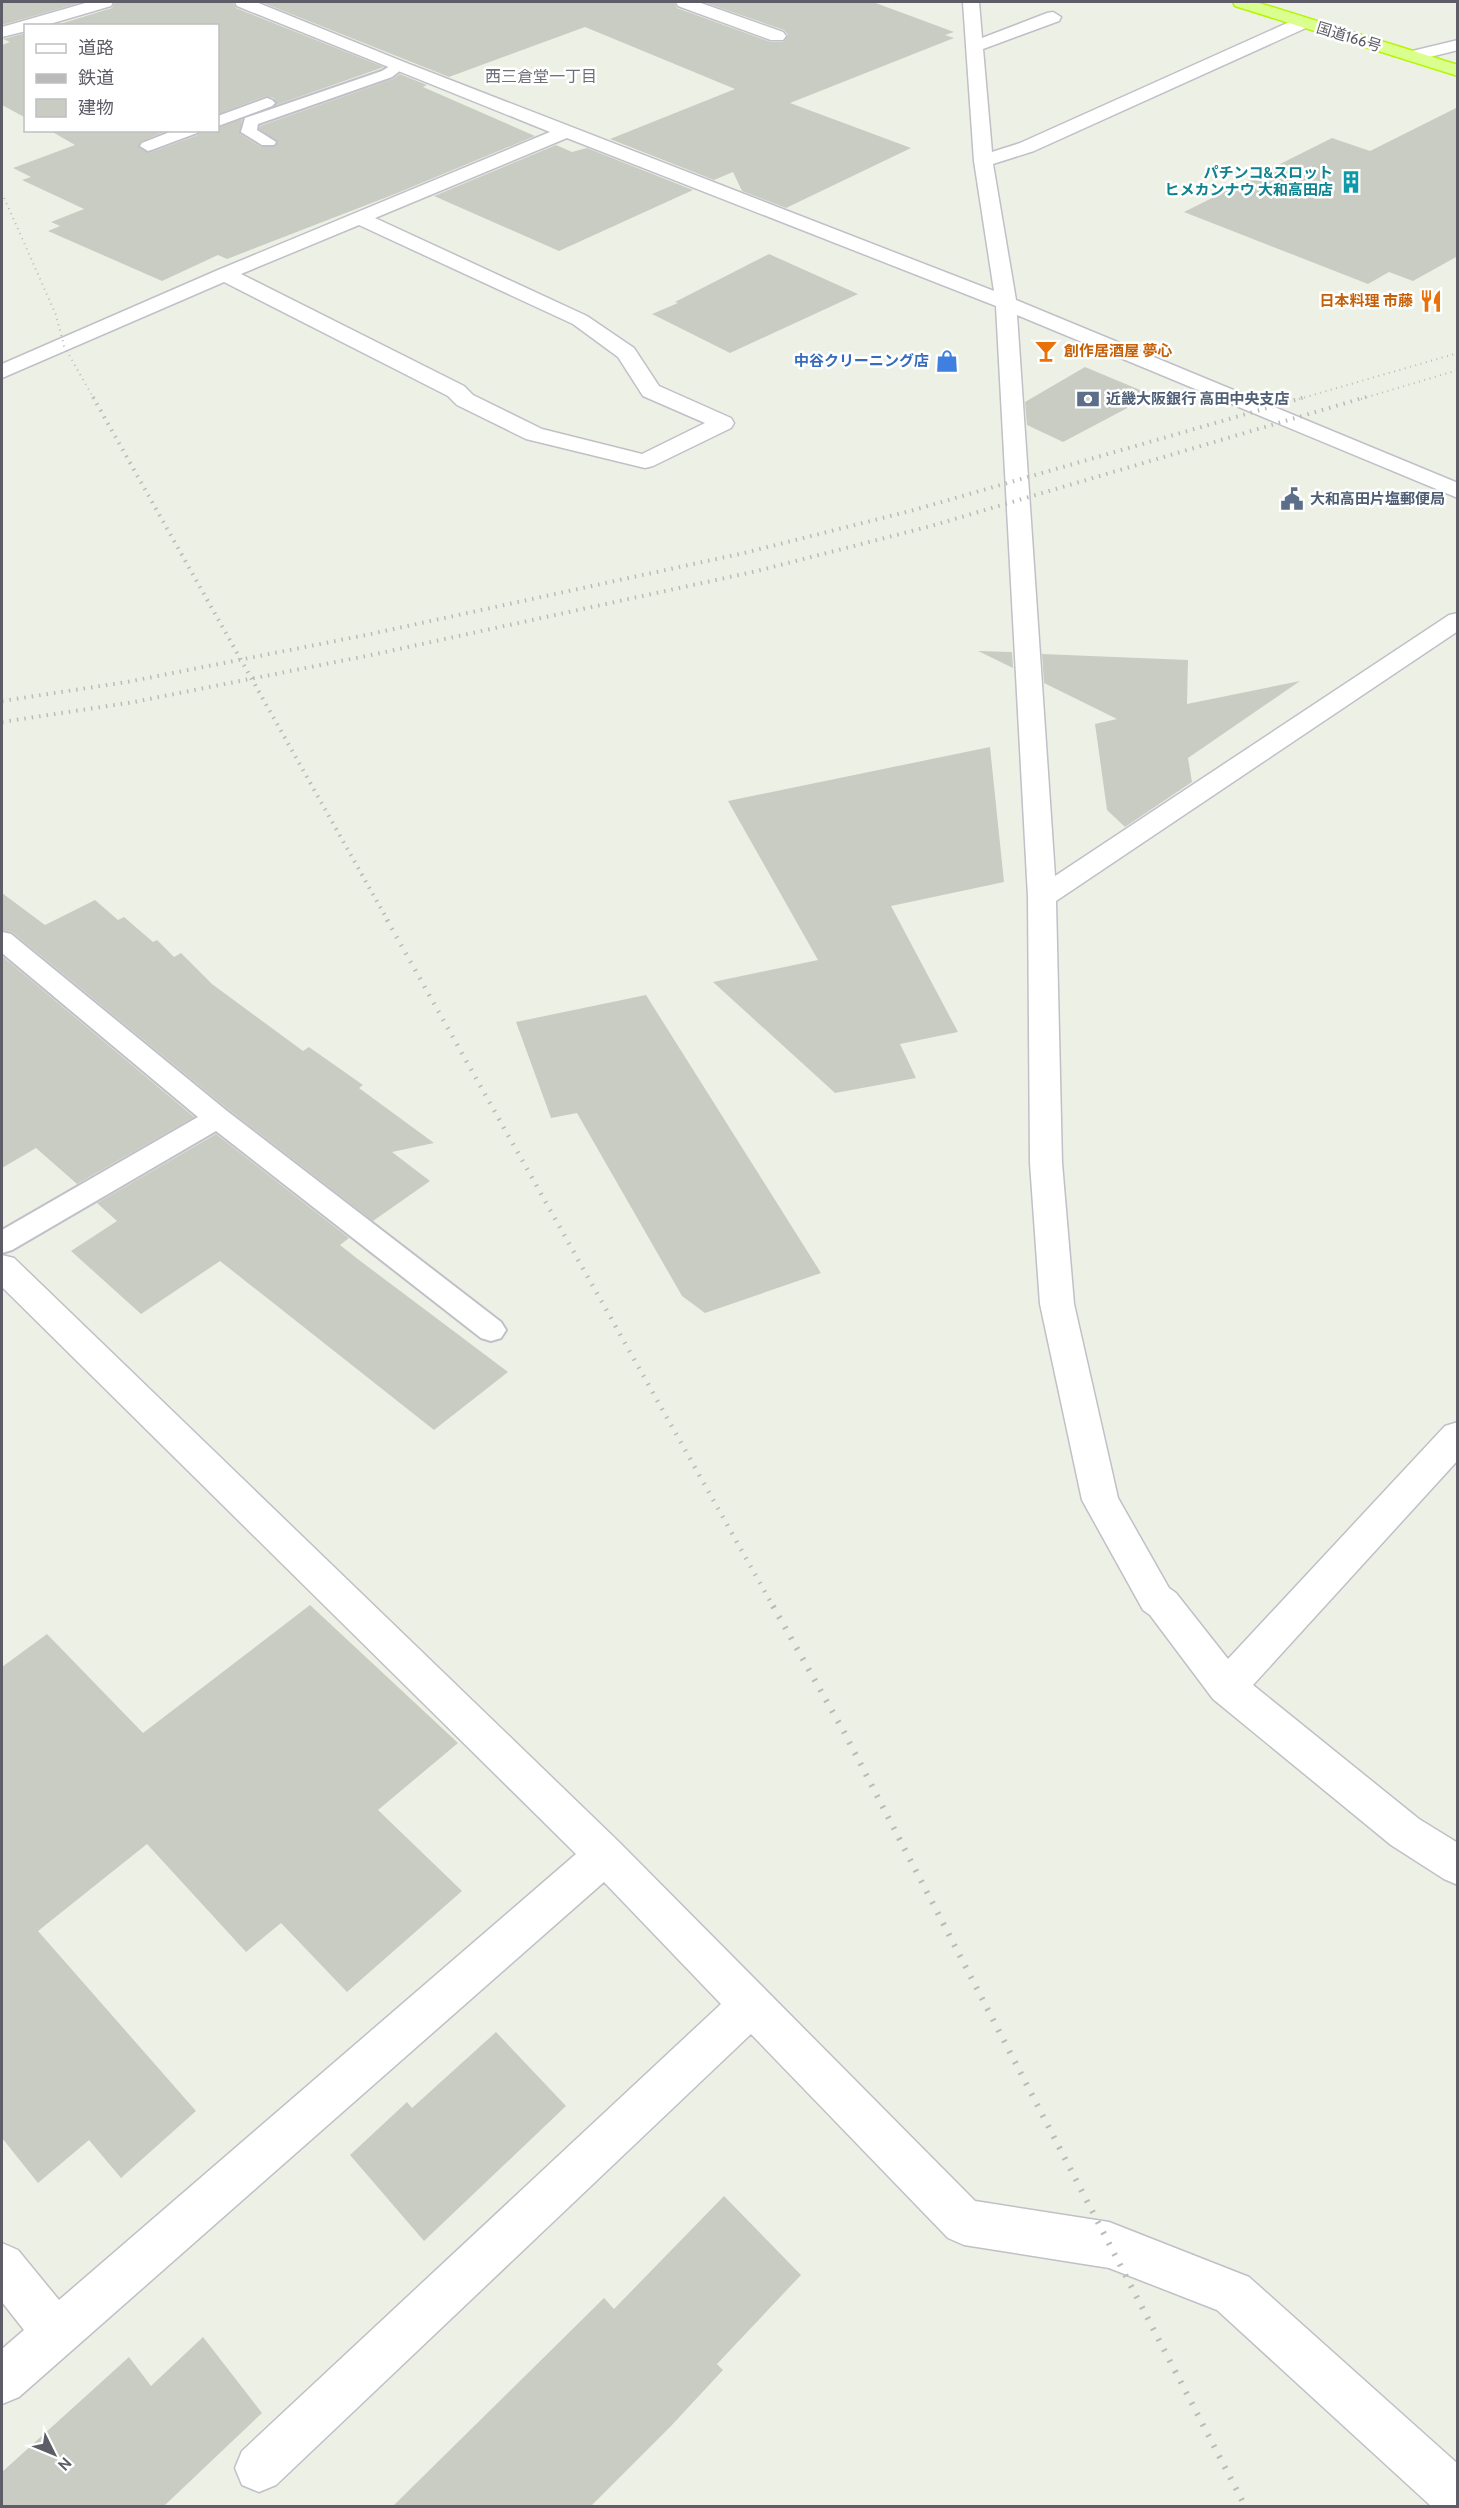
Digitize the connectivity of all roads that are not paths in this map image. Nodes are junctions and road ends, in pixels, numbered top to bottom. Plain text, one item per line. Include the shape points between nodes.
1 (105, 2) edge
2 (243, 2) edge
3 (684, 2) edge
4 (971, 2) edge
5 (1241, 2) edge
6 (1053, 17) dead end
7 (1302, 23) junction
8 (29, 24) edge
9 (24, 26) edge
10 (2, 32) edge
11 (777, 36) dead end
12 (1458, 45) edge
13 (976, 46) junction
14 (1414, 56) junction
15 (398, 66) junction
16 (1458, 71) edge
17 (219, 121) edge
18 (568, 131) junction
19 (186, 132) edge
20 (268, 142) dead end
21 (148, 146) dead end
22 (983, 161) junction
23 (361, 219) junction
24 (225, 274) junction
25 (1006, 303) junction
26 (2, 372) edge
27 (1458, 490) edge
28 (1458, 620) edge
29 (1042, 897) junction
30 (2, 940) edge
31 (217, 1118) junction
32 (2, 1243) edge
33 (2, 1267) edge
34 (491, 1330) dead end
35 (1458, 1437) edge
36 (1227, 1687) junction
37 (605, 1855) junction
38 (1458, 1866) edge
39 (751, 2005) junction
40 (2, 2266) edge
41 (56, 2332) junction
42 (2, 2380) edge
43 (259, 2468) dead end
44 (1458, 2498) edge

1 - 8 street
2 - 15 street
3 - 11 street
4 - 13 street
5 - 7 highway, 国道166号
6 - 13 street
7 - 14 highway, 国道166号
7 - 22 street via 1028,147
9 - 10 street
12 - 14 street
13 - 22 street
14 - 16 highway, 国道166号
15 - 17 lane via 369,66
15 - 18 street
15 - 20 lane via 387,74 251,121 249,132
18 - 23 street
18 - 25 street
19 - 21 lane
22 - 25 street
23 - 24 street
23 - 24 street via 580,320 626,353 651,391 723,423 645,460 534,434
24 - 26 street
25 - 27 street
25 - 29 street
28 - 29 street
29 - 36 street via 1046,1163 1057,1304 1100,1500 1156,1599
30 - 31 lane
31 - 32 lane
31 - 34 lane
33 - 37 street
35 - 36 street
36 - 38 street via 1405,1832
37 - 39 street
37 - 41 street
39 - 43 street
39 - 44 street via 964,2222 1109,2245 1233,2293
40 - 41 street
41 - 42 street

